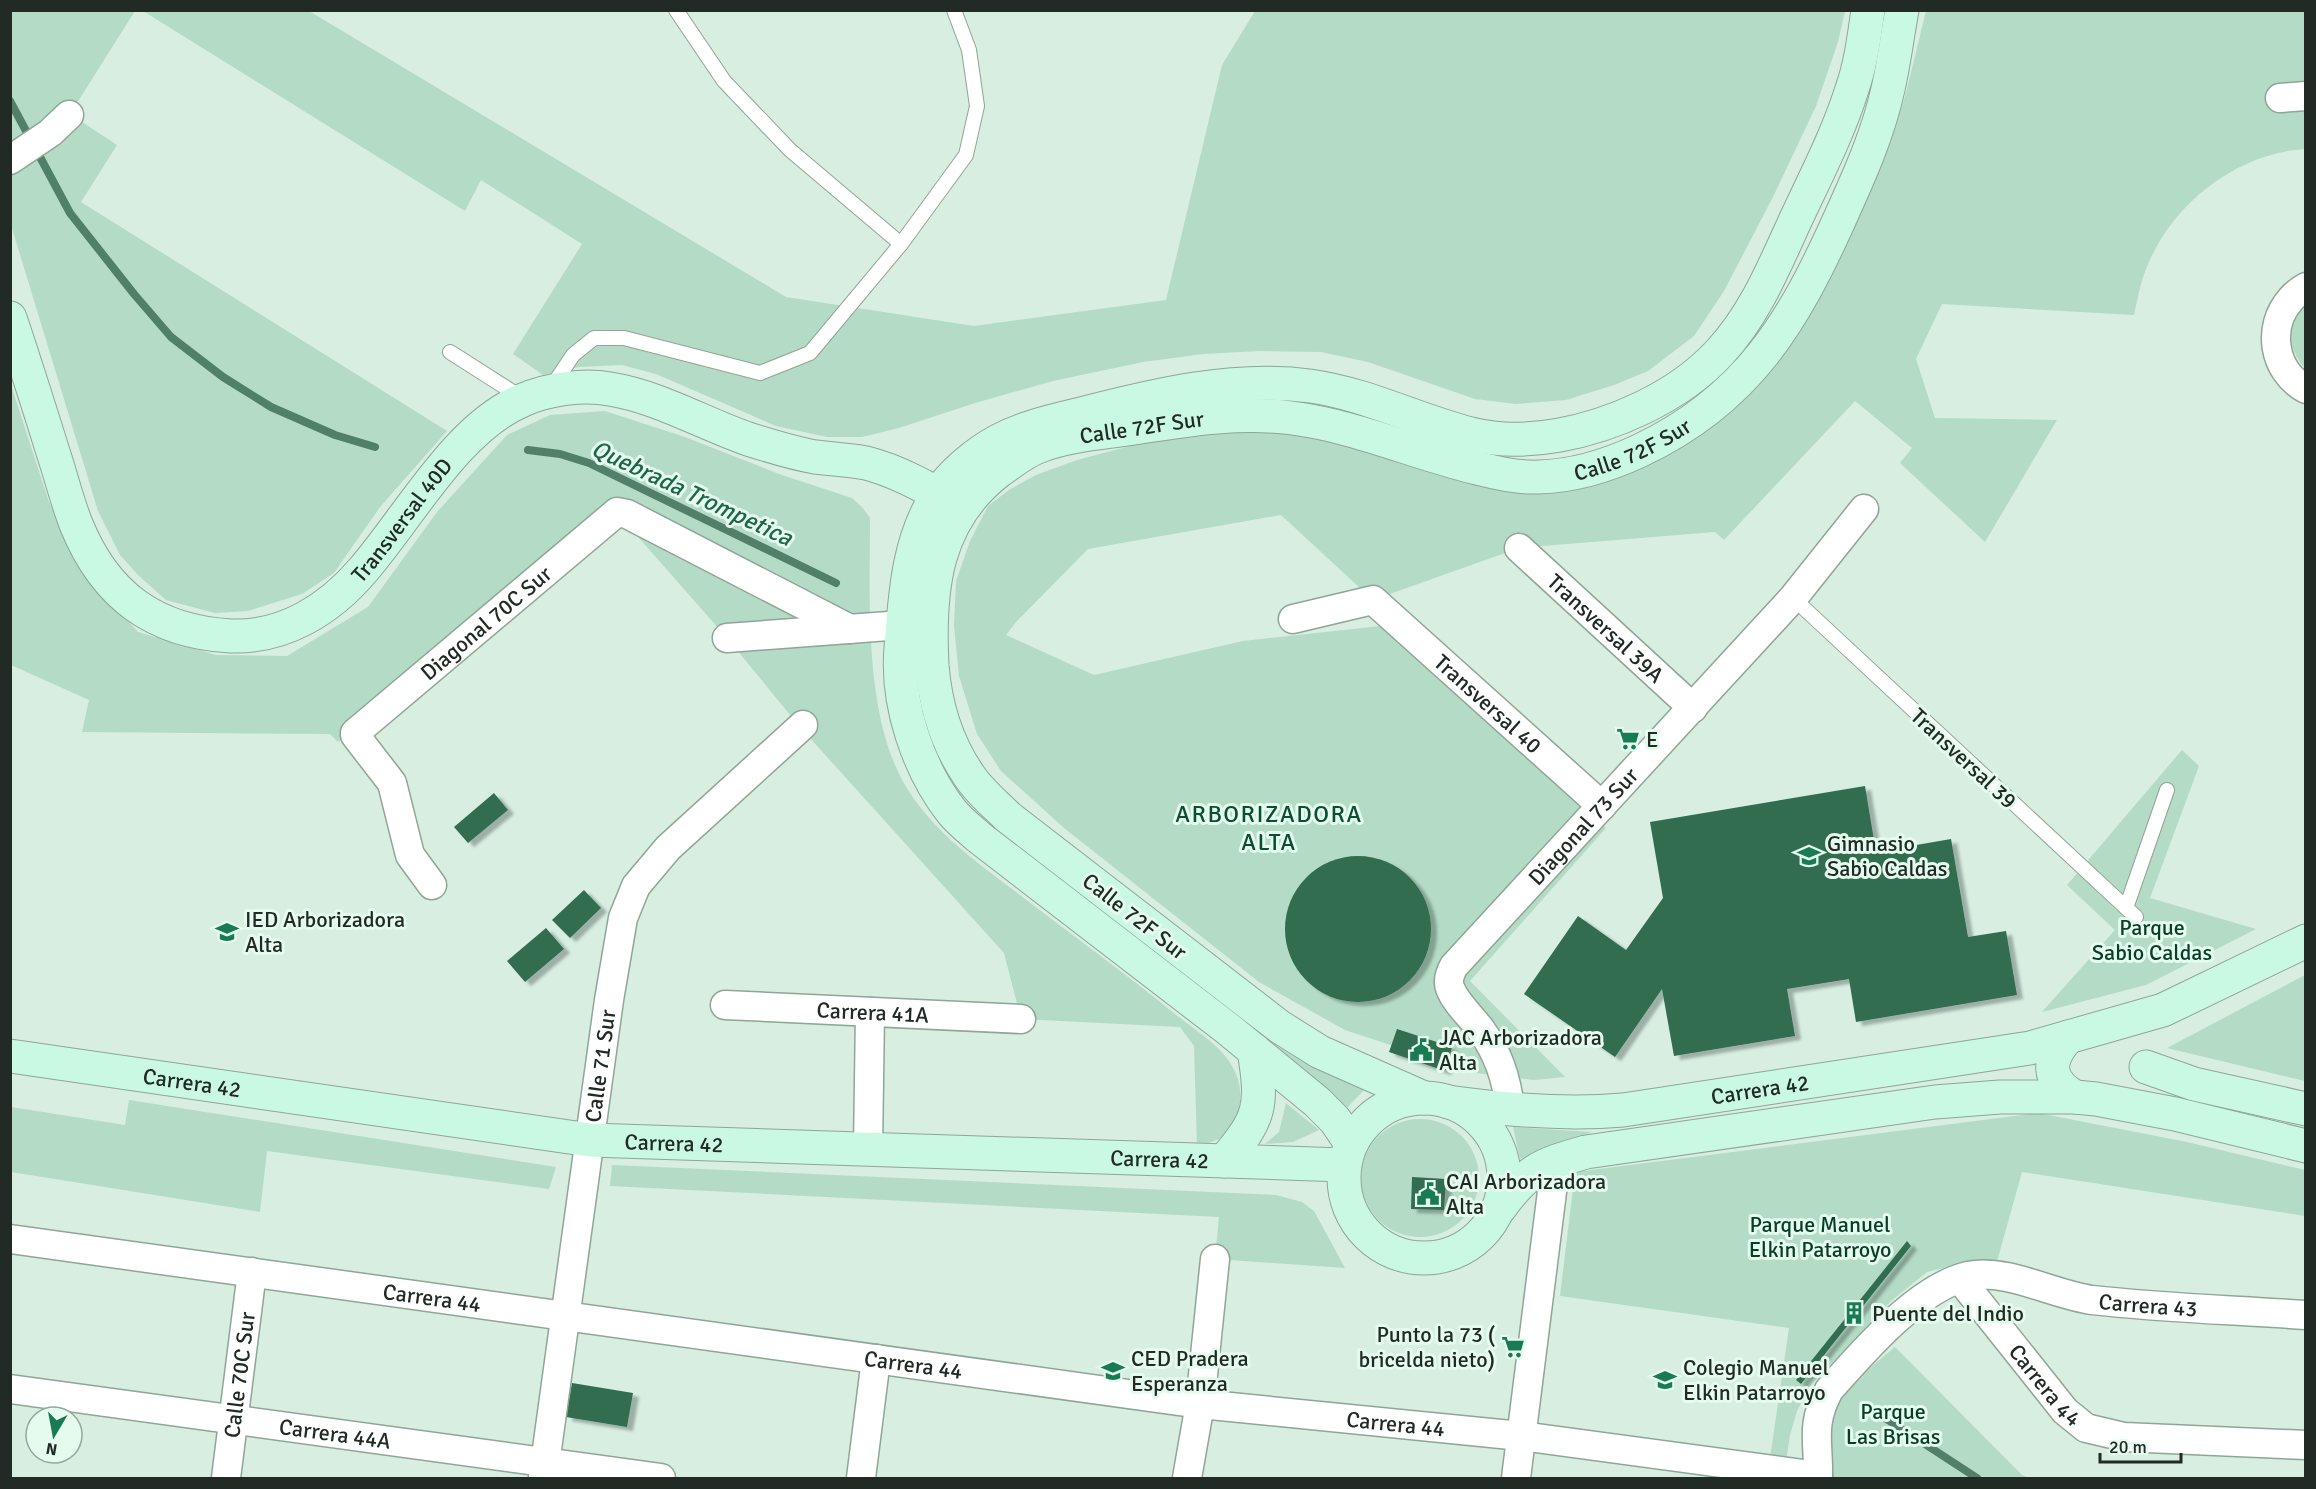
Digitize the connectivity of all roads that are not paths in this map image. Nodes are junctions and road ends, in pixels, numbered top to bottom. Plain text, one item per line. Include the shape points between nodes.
1 (676, 10) edge
2 (954, 10) edge
3 (1868, 10) edge
4 (1902, 10) edge
5 (59, 124) dead end
6 (10, 160) edge
7 (901, 244) junction
8 (2306, 287) edge
9 (10, 318) edge
10 (450, 352) dead end
11 (2306, 389) edge
12 (536, 396) junction
13 (950, 501) junction
14 (1864, 509) dead end
15 (1519, 548) dead end
16 (1793, 598) junction
17 (1293, 619) dead end
18 (902, 625) junction
19 (850, 629) junction
20 (727, 638) dead end
21 (1693, 708) junction
22 (803, 725) dead end
23 (2167, 790) dead end
24 (1602, 806) junction
25 (432, 885) dead end
26 (2306, 941) edge
27 (725, 1005) dead end
28 (2163, 1010) junction
29 (870, 1012) junction
30 (1021, 1019) dead end
31 (2084, 1033) junction
32 (1254, 1050) junction
33 (10, 1056) edge
34 (2145, 1060) junction
35 (2075, 1097) junction
36 (1436, 1100) junction
37 (2114, 1102) junction
38 (1510, 1109) junction
39 (2306, 1110) edge
40 (590, 1140) junction
41 (2306, 1146) edge
42 (868, 1149) junction
43 (1347, 1153) junction
44 (1556, 1160) junction
45 (1224, 1161) junction
46 (1499, 1209) junction
47 (10, 1239) edge
48 (1215, 1259) dead end
49 (252, 1272) junction
50 (1960, 1279) junction
51 (2306, 1315) edge
52 (565, 1316) junction
53 (876, 1359) junction
54 (10, 1389) edge
55 (1200, 1404) junction
56 (233, 1420) junction
57 (1521, 1436) junction
58 (2306, 1445) edge
59 (544, 1471) edge
60 (1818, 1477) edge
61 (226, 1479) edge
62 (661, 1479) edge
63 (861, 1479) edge
64 (1187, 1479) edge
65 (1516, 1479) edge

1 - 7 lane via 724,81 790,150
2 - 7 lane via 969,50 977,106 966,155
3 - 13 street, Calle 72F Sur via 1853,88 1766,285 1745,321 1719,353 1659,399 1609,422 1577,430 1542,437 1502,438 1456,430 1342,391 1278,384 1220,386 1031,427 977,454 956,474
4 - 13 street, Calle 72F Sur via 1880,122 1815,274 1756,365 1710,409 1676,433 1603,465 1538,477 1503,475 1292,418 1210,417 1038,446
5 - 6 street
7 - 12 lane via 810,353 760,373 624,338 594,338
8 - 11 street via 2291,298 2275,333 2284,370
9 - 12 street, Transversal 40D via 77,526 97,564 138,608 161,622 206,634 238,636 288,626 326,606 361,572 466,440 488,421
10 - 12 lane
12 - 13 street, Transversal 40D via 586,387 650,399 747,439 886,469
13 - 18 street, Calle 72F Sur via 920,531 909,567
13 - 36 street, Calle 72F Sur via 932,603 933,681 941,716 971,778 1008,817 1280,1027 1320,1052
14 - 16 street, Diagonal 73 Sur
15 - 21 street, Transversal 39A
16 - 21 street, Diagonal 73 Sur
16 - 23 lane, Transversal 39 via 2131,913
17 - 24 street, Transversal 40 via 1373,600
18 - 19 street
18 - 32 street, Calle 72F Sur via 900,657 909,723 932,783 954,815
19 - 20 street
19 - 25 street, Diagonal 70C Sur via 617,512 355,733 392,783 410,855
21 - 24 street, Diagonal 73 Sur
22 - 40 street, Calle 71 Sur via 669,848 636,886 618,941
24 - 38 street, Diagonal 73 Sur via 1459,960 1449,976 1455,998 1499,1060 1508,1085
26 - 28 street, Carrera 42
27 - 29 street, Carrera 41A
28 - 31 street, Carrera 42
28 - 34 street via 2153,1027
29 - 30 street, Carrera 41A
29 - 42 street
31 - 34 street via 2127,1035 2138,1044
31 - 35 street via 2057,1051 2052,1072 2063,1090
31 - 38 street, Carrera 42 via 2013,1051 1647,1107 1600,1112
32 - 43 street, Calle 72F Sur via 1327,1110
32 - 45 street via 1258,1077 1254,1121
33 - 40 street, Carrera 42
34 - 37 street via 2143,1080 2125,1098
34 - 39 street via 2194,1084
35 - 37 street
35 - 44 street, Carrera 42 via 2000,1096 1935,1101 1616,1147
36 - 38 street, Carrera 42
36 - 43 street via 1401,1101 1380,1110 1362,1126
36 - 46 street via 1467,1110 1485,1125 1497,1144 1504,1165
37 - 41 street
40 - 42 street, Carrera 42
40 - 52 street, Calle 71 Sur
42 - 45 street, Carrera 42
43 - 45 street, Carrera 42
43 - 46 street via 1345,1198 1355,1221 1371,1240 1393,1253 1418,1259 1459,1250 1485,1230
44 - 46 street, Carrera 42 via 1528,1174
44 - 57 street
47 - 49 street, Carrera 44
48 - 55 street
49 - 52 street, Carrera 44
49 - 56 street, Calle 70C Sur
50 - 51 street, Carrera 43 via 1994,1276 2093,1300
50 - 58 street, Carrera 44 via 2066,1411 2086,1428 2131,1438
50 - 60 street, Carrera 43 via 1932,1291 1915,1304 1829,1390 1816,1424
52 - 53 street, Carrera 44
52 - 59 street, Calle 71 Sur
53 - 55 street, Carrera 44
53 - 63 street
54 - 56 street, Carrera 44A
55 - 57 street, Carrera 44
55 - 64 street
56 - 59 street, Carrera 44A
56 - 61 street, Calle 70C Sur
57 - 60 street, Carrera 44
57 - 65 street
59 - 62 street, Carrera 44A

